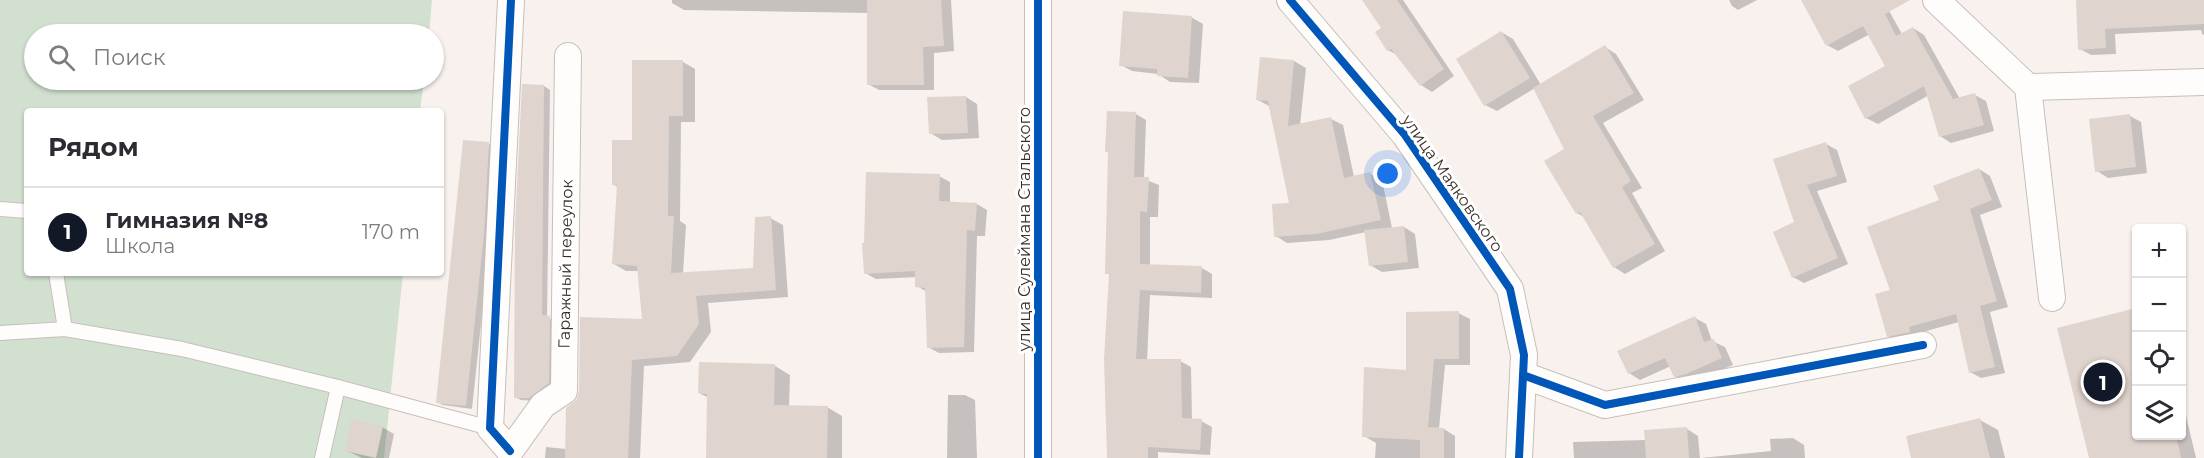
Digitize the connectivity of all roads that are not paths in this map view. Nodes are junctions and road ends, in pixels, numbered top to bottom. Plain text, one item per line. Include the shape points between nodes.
1 (511, 0) edge
2 (1038, 0) edge
3 (1290, 0) edge
4 (1936, 0) edge
5 (568, 56) dead end
6 (2204, 82) edge
7 (2028, 87) junction
8 (0, 209) edge
9 (24, 211) edge
10 (56, 276) edge
11 (2052, 298) dead end
12 (65, 329) junction
13 (0, 333) edge
14 (1923, 345) dead end
15 (1523, 375) junction
16 (338, 387) junction
17 (490, 428) junction
18 (509, 454) edge
19 (322, 458) edge
20 (1038, 458) edge
21 (1519, 458) edge

1 - 17 street
2 - 20 street, улица Сулеймана Стальского
3 - 15 street, улица Маяковского via 1405,135 1510,289 1524,355
4 - 7 street
5 - 18 street, Гаражный переулок via 564,391 543,405
6 - 7 street
7 - 11 street
8 - 9 lane
10 - 12 lane
12 - 13 lane
12 - 16 lane via 182,349
14 - 15 street via 1605,405
15 - 21 street, улица Маяковского
16 - 17 lane
16 - 19 lane
17 - 18 street

